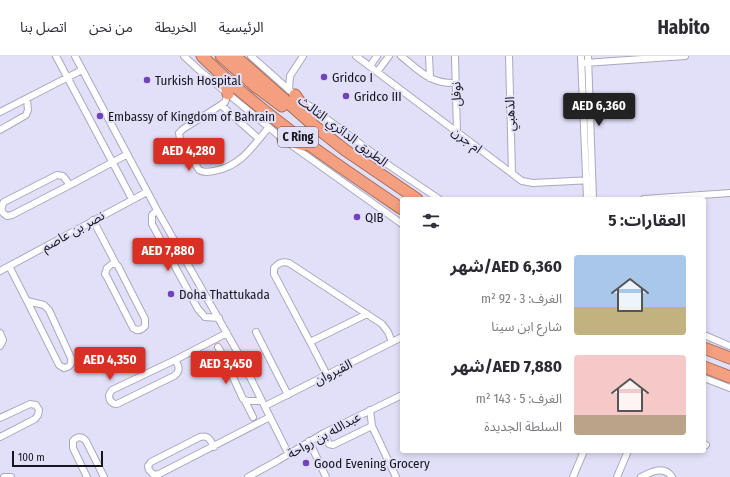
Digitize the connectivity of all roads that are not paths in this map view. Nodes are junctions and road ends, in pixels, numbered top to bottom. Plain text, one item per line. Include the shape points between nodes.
1 (56, 56) edge
2 (75, 56) edge
3 (184, 56) edge
4 (221, 56) edge
5 (235, 56) edge
6 (251, 56) edge
7 (303, 56) edge
8 (356, 56) edge
9 (377, 56) edge
10 (389, 56) edge
11 (401, 56) edge
12 (429, 56) edge
13 (455, 56) edge
14 (509, 56) edge
15 (581, 56) edge
16 (588, 56) edge
17 (685, 56) edge
18 (205, 60) edge
19 (588, 63) junction
20 (581, 64) junction
21 (370, 66) junction
22 (82, 70) junction
23 (377, 72) junction
24 (290, 76) junction
25 (68, 78) junction
26 (430, 78) junction
27 (277, 79) junction
28 (456, 83) junction
29 (292, 92) junction
30 (228, 94) junction
31 (27, 99) junction
32 (221, 105) junction
33 (0, 112) edge
34 (269, 127) junction
35 (315, 127) junction
36 (0, 130) edge
37 (457, 132) junction
38 (259, 139) junction
39 (283, 139) junction
40 (309, 146) junction
41 (126, 155) junction
42 (113, 162) junction
43 (512, 173) junction
44 (590, 180) junction
45 (363, 183) junction
46 (70, 185) junction
47 (147, 192) junction
48 (730, 193) edge
49 (414, 197) edge
50 (435, 197) edge
51 (587, 197) edge
52 (593, 197) edge
53 (694, 197) edge
54 (132, 199) junction
55 (400, 200) edge
56 (400, 208) edge
57 (157, 210) junction
58 (94, 220) junction
59 (400, 223) edge
60 (116, 264) junction
61 (9, 266) junction
62 (0, 271) edge
63 (27, 301) junction
64 (367, 314) junction
65 (219, 318) junction
66 (256, 332) dead end
67 (0, 333) edge
68 (227, 333) junction
69 (706, 336) edge
70 (400, 338) edge
71 (310, 342) junction
72 (392, 342) junction
73 (0, 346) edge
74 (730, 346) edge
75 (218, 347) dead end
76 (706, 349) edge
77 (238, 353) junction
78 (706, 356) edge
79 (730, 358) edge
80 (175, 360) junction
81 (227, 362) junction
82 (730, 362) edge
83 (706, 368) edge
84 (326, 376) junction
85 (730, 377) edge
86 (706, 379) edge
87 (730, 388) edge
88 (288, 395) junction
89 (400, 396) edge
90 (245, 401) junction
91 (263, 403) junction
92 (370, 410) junction
93 (253, 417) dead end
94 (270, 417) junction
95 (0, 418) edge
96 (372, 426) junction
97 (324, 433) junction
98 (0, 437) edge
99 (309, 441) junction
100 (214, 447) junction
101 (288, 453) junction
102 (583, 453) edge
103 (627, 453) edge
104 (4, 477) edge
105 (11, 477) edge
106 (87, 477) edge
107 (104, 477) edge
108 (248, 477) edge
109 (326, 477) edge
110 (396, 477) edge
111 (573, 477) edge
112 (618, 477) edge
113 (641, 477) edge
114 (672, 477) edge

1 - 25 street
2 - 22 street
3 - 30 street
4 - 35 highway via 268,97
5 - 35 highway, الطريق الدائري الثالث / C Ring
6 - 27 street, الطريق الدائري الثالث
7 - 24 street
8 - 21 street, ام جرن
9 - 21 street
10 - 23 street
11 - 26 street
12 - 26 street
13 - 28 street, نوفل
14 - 43 street, الذهبي
15 - 20 street
16 - 19 street
17 - 19 street
18 - 30 highway
18 - 40 highway, C Ring
19 - 20 street
19 - 44 street
20 - 44 street
21 - 23 street, ام جرن
22 - 25 street
22 - 41 street
23 - 37 street, ام جرن
24 - 27 street
24 - 29 street
25 - 31 street
25 - 42 street
26 - 28 street via 443,83
27 - 29 street, الطريق الدائري الثالث
28 - 37 street, نوفل
29 - 35 highway
29 - 50 street, الطريق الدائري الثالث
30 - 32 street
30 - 34 street
31 - 33 street
31 - 36 street via 26,115
32 - 38 street
32 - 38 street via 179,133 199,170 215,171 234,164 245,156
34 - 38 street
34 - 39 street
35 - 49 highway, الطريق الدائري الثالث / C Ring
37 - 43 street, ام جرن
39 - 40 highway
39 - 59 street
40 - 45 highway, C Ring
41 - 42 street
41 - 47 street
42 - 46 street
42 - 54 street
43 - 44 street, ام جرن via 522,181 533,183
44 - 51 street
44 - 52 street
45 - 55 highway
45 - 56 highway, C Ring
46 - 46 street via 63,176 54,176 4,202 2,210 7,216 12,215
47 - 54 street, نصر بن عاصم
47 - 57 street
48 - 53 street
54 - 58 street, نصر بن عاصم
57 - 65 street
57 - 65 street via 153,212 152,224 198,309 205,317
58 - 60 street
58 - 61 street, نصر بن عاصم
60 - 60 street via 106,268 107,277 132,328 141,330 146,324 145,320
61 - 62 street, نصر بن عاصم
61 - 63 street
63 - 63 street via 59,365 64,368 70,366 71,358 49,310 44,305
64 - 71 street
64 - 71 street via 286,262 281,263 274,268 274,274
64 - 72 street via 385,327
65 - 68 street
66 - 88 street
67 - 73 street via 3,340
68 - 77 street
68 - 80 street
69 - 74 street
70 - 72 street, القيروان
71 - 84 street
72 - 84 street, القيروان
75 - 81 street
76 - 79 highway
77 - 81 street
77 - 91 street
78 - 82 highway
80 - 80 street via 112,390 110,400 117,404 174,376 179,371
81 - 90 street
83 - 85 highway
84 - 88 street, القيروان
86 - 87 street
88 - 91 street, القيروان
89 - 92 street, عبدالله بن رواحة
90 - 91 street
90 - 93 street
91 - 94 street
92 - 96 street
92 - 97 street, عبدالله بن رواحة
94 - 100 street
94 - 101 street
95 - 98 street via 28,404 33,404 39,410 35,419
96 - 97 street via 333,445 329,444
96 - 110 street
97 - 99 street, عبدالله بن رواحة
99 - 101 street, عبدالله بن رواحة
99 - 109 street
100 - 100 street via 209,438 200,437 151,462 149,470 154,475 159,474
101 - 108 street, عبدالله بن رواحة
102 - 111 street
103 - 112 street
104 - 105 street
106 - 107 street via 73,448 73,441 78,437 86,441
113 - 114 street via 661,470

